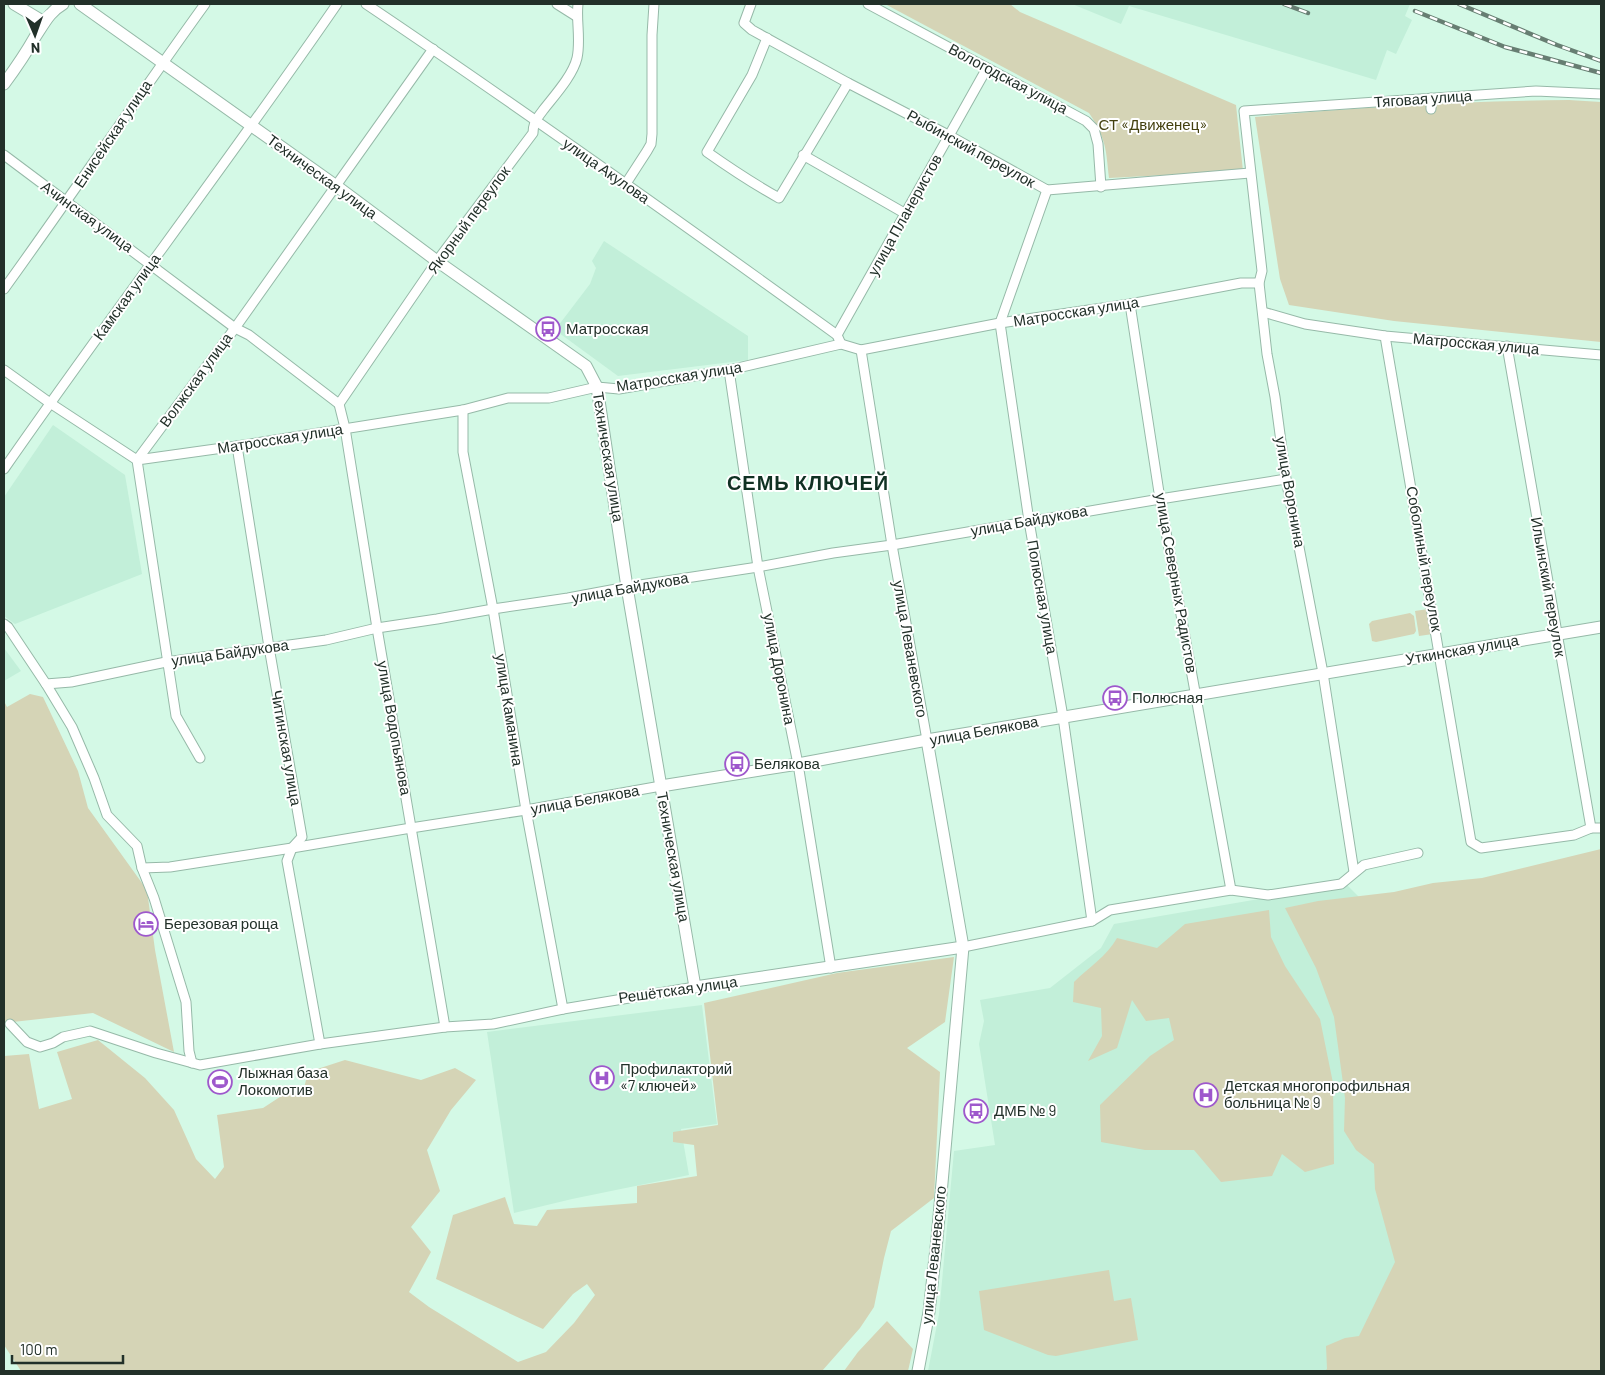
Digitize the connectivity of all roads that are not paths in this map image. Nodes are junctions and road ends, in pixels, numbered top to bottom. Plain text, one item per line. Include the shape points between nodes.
1 (14, 4) edge
2 (63, 4) edge
3 (80, 4) edge
4 (205, 4) edge
5 (337, 4) edge
6 (366, 4) edge
7 (557, 4) edge
8 (578, 4) edge
9 (654, 4) edge
10 (751, 4) edge
11 (868, 4) edge
12 (576, 16) junction
13 (44, 22) junction
14 (768, 38) junction
15 (433, 49) junction
16 (162, 63) junction
17 (988, 68) junction
18 (848, 83) junction
19 (4, 84) edge
20 (1601, 94) edge
21 (1431, 98) junction
22 (1431, 110) dead end
23 (1244, 111) joint
24 (535, 121) junction
25 (251, 126) junction
26 (950, 136) junction
27 (4, 155) edge
28 (803, 155) junction
29 (1250, 173) junction
30 (625, 185) junction
31 (335, 186) junction
32 (1101, 187) junction
33 (1047, 190) junction
34 (67, 202) junction
35 (906, 214) junction
36 (437, 262) junction
37 (152, 264) junction
38 (1259, 283) junction
39 (4, 289) edge
40 (1130, 304) junction
41 (1263, 312) junction
42 (1000, 323) junction
43 (235, 328) junction
44 (1385, 336) junction
45 (839, 340) junction
46 (1507, 346) junction
47 (861, 350) junction
48 (1601, 356) edge
49 (4, 370) edge
50 (729, 370) junction
51 (597, 387) junction
52 (50, 403) junction
53 (339, 404) junction
54 (463, 410) junction
55 (345, 428) junction
56 (237, 446) junction
57 (137, 460) junction
58 (4, 469) edge
59 (1286, 479) junction
60 (1160, 498) junction
61 (1029, 521) junction
62 (892, 546) junction
63 (758, 566) junction
64 (627, 587) junction
65 (493, 608) junction
66 (4, 624) edge
67 (1601, 627) edge
68 (377, 628) junction
69 (1556, 634) junction
70 (268, 647) junction
71 (1440, 654) junction
72 (166, 662) junction
73 (1323, 673) junction
74 (46, 684) junction
75 (1196, 695) junction
76 (1063, 717) junction
77 (927, 740) junction
78 (200, 758) dead end
79 (798, 764) junction
80 (661, 786) junction
81 (526, 810) junction
82 (411, 828) junction
83 (1592, 828) junction
84 (1601, 828) edge
85 (292, 848) junction
86 (1418, 853) dead end
87 (142, 868) junction
88 (1354, 872) junction
89 (1231, 890) junction
90 (1092, 921) junction
91 (963, 947) junction
92 (831, 968) junction
93 (695, 987) junction
94 (563, 1009) junction
95 (10, 1024) dead end
96 (445, 1027) junction
97 (320, 1044) junction
98 (192, 1063) junction
99 (918, 1371) edge

1 - 13 street
2 - 13 street
3 - 16 street, Техническая улица
4 - 16 street, Енисейская улица
5 - 25 street, Камская улица
6 - 15 street, улица Акулова
7 - 12 street
8 - 12 street, Якорный переулок
9 - 30 street via 652,134 650,144
10 - 14 street, Рыбинский переулок via 744,23
11 - 17 street, Вологодская улица
12 - 24 street, Якорный переулок via 579,24 577,58 561,87
13 - 19 street
14 - 18 street, Рыбинский переулок
14 - 28 street via 752,75 707,152 779,198
15 - 24 street, улица Акулова
15 - 31 street, Волжская улица
16 - 25 street, Техническая улица
16 - 34 street, Енисейская улица
17 - 26 street, улица Планеристов
17 - 32 street, Вологодская улица via 1086,121 1094,129
18 - 26 street, Рыбинский переулок
18 - 28 street
20 - 21 street, Тяговая улица via 1536,91
21 - 22 street
21 - 23 street, Тяговая улица
23 - 29 street, улица Воронина
24 - 30 street, улица Акулова
24 - 36 street, Якорный переулок via 533,133
25 - 31 street, Техническая улица
25 - 37 street, Камская улица
26 - 33 street, Рыбинский переулок
26 - 35 street, улица Планеристов
27 - 34 street, Ачинская улица
28 - 35 street
29 - 32 street, Рыбинский переулок
29 - 38 street, улица Воронина via 1262,271
30 - 45 street, улица Акулова
31 - 36 street, Техническая улица
31 - 43 street, Волжская улица
32 - 33 street, Рыбинский переулок
33 - 42 street, Полюсная улица
34 - 37 street, Ачинская улица
34 - 39 street, Енисейская улица
35 - 45 street, улица Планеристов
36 - 51 street, Техническая улица via 586,366
36 - 53 street, Якорный переулок
37 - 43 street, Ачинская улица
37 - 52 street, Камская улица
38 - 40 street, Матросская улица via 1241,283
38 - 41 street, улица Воронина
40 - 42 street, Матросская улица
40 - 60 street, улица Северных Радистов
41 - 44 street, Матросская улица via 1305,324
41 - 59 street, улица Воронина
42 - 47 street, Матросская улица
42 - 61 street, Полюсная улица
43 - 53 street, Ачинская улица via 249,335
43 - 57 street, Волжская улица
44 - 46 street, Матросская улица
44 - 71 street, Соболиный переулок
45 - 47 street, Матросская улица
45 - 50 street, Матросская улица
46 - 48 street, Матросская улица
46 - 69 street, Ильинский переулок
47 - 62 street, улица Леваневского
49 - 52 street
50 - 51 street, Матросская улица via 619,389
50 - 63 street, улица Доронина
51 - 54 street, Матросская улица via 549,398 508,398
51 - 64 street, Техническая улица
52 - 57 street
52 - 58 street, Камская улица
53 - 55 street
54 - 55 street, Матросская улица
54 - 65 street, улица Каманина via 464,452
55 - 56 street, Матросская улица
55 - 68 street, улица Водопьянова
56 - 57 street, Матросская улица
56 - 70 street, Читинская улица
57 - 72 street
59 - 60 street, улица Байдукова
59 - 73 street, улица Воронина
60 - 61 street, улица Байдукова
60 - 75 street, улица Северных Радистов
61 - 62 street, улица Байдукова
61 - 76 street, Полюсная улица
62 - 63 street, улица Байдукова
62 - 77 street, улица Леваневского
63 - 64 street, улица Байдукова
63 - 79 street, улица Доронина
64 - 65 street, улица Байдукова
64 - 80 street, Техническая улица
65 - 68 street, улица Байдукова
65 - 81 street, улица Каманина
66 - 74 street
67 - 69 street, Уткинская улица
68 - 70 street, улица Байдукова via 326,640
68 - 82 street, улица Водопьянова
69 - 71 street, Уткинская улица
69 - 83 street, Ильинский переулок
70 - 72 street, улица Байдукова
70 - 85 street, Читинская улица via 302,838
71 - 73 street, Уткинская улица
71 - 83 street, Соболиный переулок via 1472,842 1481,848 1574,835
72 - 74 street, улица Байдукова via 71,682
72 - 78 street via 176,716
73 - 75 street, улица Белякова
73 - 88 street, улица Воронина
74 - 87 street via 72,728 107,815 137,846
75 - 76 street, улица Белякова
75 - 89 street, улица Северных Радистов
76 - 77 street, улица Белякова
76 - 90 street, Полюсная улица
77 - 79 street, улица Белякова
77 - 91 street, улица Леваневского
79 - 80 street, улица Белякова
79 - 92 street, улица Доронина
80 - 81 street, улица Белякова
80 - 93 street, Техническая улица
81 - 82 street, улица Белякова
81 - 94 street, улица Каманина
82 - 85 street, улица Белякова
82 - 96 street, улица Водопьянова
83 - 84 street
85 - 87 street, улица Белякова via 170,867
85 - 97 street, Читинская улица via 287,861
86 - 88 street, Решётская улица via 1364,865
87 - 98 street via 186,1002
88 - 89 street, Решётская улица via 1342,884 1268,895
89 - 90 street, Решётская улица via 1110,910
90 - 91 street, Решётская улица
91 - 92 street, Решётская улица
91 - 99 street, улица Леваневского via 929,1312
92 - 93 street, Решётская улица
93 - 94 street, Решётская улица
94 - 96 street, Решётская улица via 493,1024
95 - 98 street, Решётская улица via 27,1042 40,1047 62,1036 90,1031
96 - 97 street, Решётская улица
97 - 98 street, Решётская улица via 200,1065

